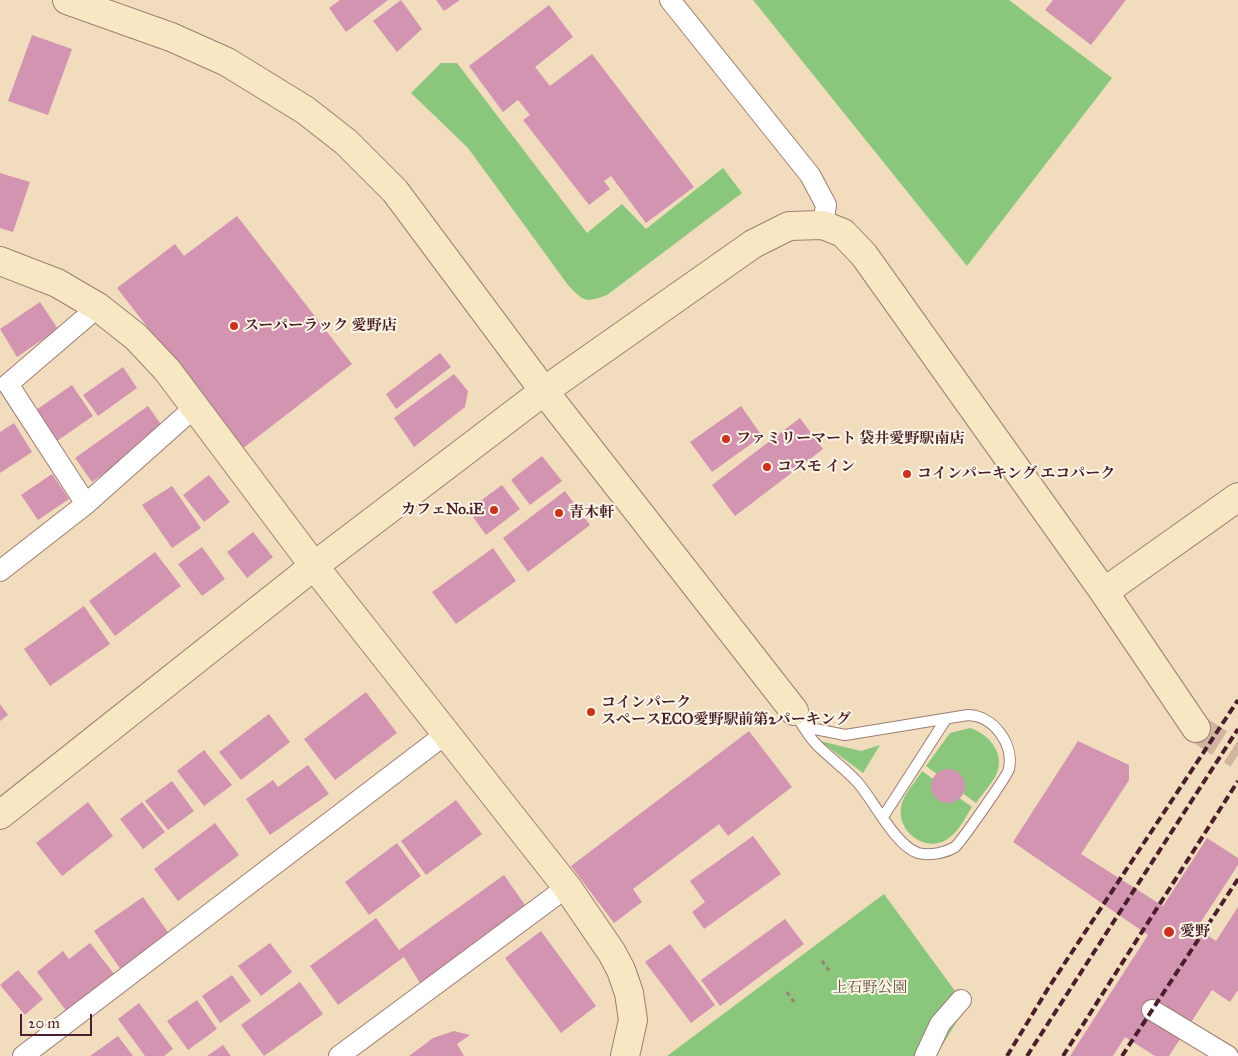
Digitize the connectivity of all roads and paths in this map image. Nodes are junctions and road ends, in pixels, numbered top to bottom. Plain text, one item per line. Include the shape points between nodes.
1 (67, 0) edge
2 (670, 0) edge
3 (823, 225) junction
4 (0, 261) edge
5 (98, 307) junction
6 (544, 391) junction
7 (195, 407) junction
8 (1238, 497) edge
9 (86, 504) junction
10 (314, 566) junction
11 (0, 571) edge
12 (1104, 592) junction
13 (794, 711) junction
14 (946, 719) junction
15 (1196, 728) tunnel mouth
16 (447, 733) junction
17 (0, 816) edge
18 (884, 817) junction
19 (566, 887) junction
20 (822, 961) dead end
21 (830, 972) dead end
22 (787, 992) dead end
23 (961, 1000) dead end
24 (794, 1002) dead end
25 (1152, 1010) dead end
26 (23, 1056) edge
27 (338, 1056) edge
28 (625, 1056) edge
29 (925, 1056) edge
30 (1228, 1056) edge

1 - 6 street via 171,37 228,62 305,110 346,142 395,191
2 - 3 street via 810,175 826,205
3 - 6 street via 789,226 753,244
3 - 12 street via 843,232 864,255
4 - 5 street via 57,283
5 - 7 street via 136,337
5 - 9 street via 8,384
6 - 10 street
6 - 13 street
7 - 9 street
7 - 10 street
8 - 12 street
9 - 11 street
10 - 16 street
10 - 17 street
12 - 15 street
13 - 14 lane via 815,728 845,735
13 - 18 lane via 816,744 858,783
14 - 18 lane
14 - 18 lane via 978,716 994,726 1009,750 1009,771 956,846 940,854 918,853 903,844
16 - 19 street
16 - 26 street
19 - 27 street
19 - 28 street via 621,970 633,1020
20 - 21 path
22 - 24 path
23 - 29 street via 940,1024
25 - 30 street

